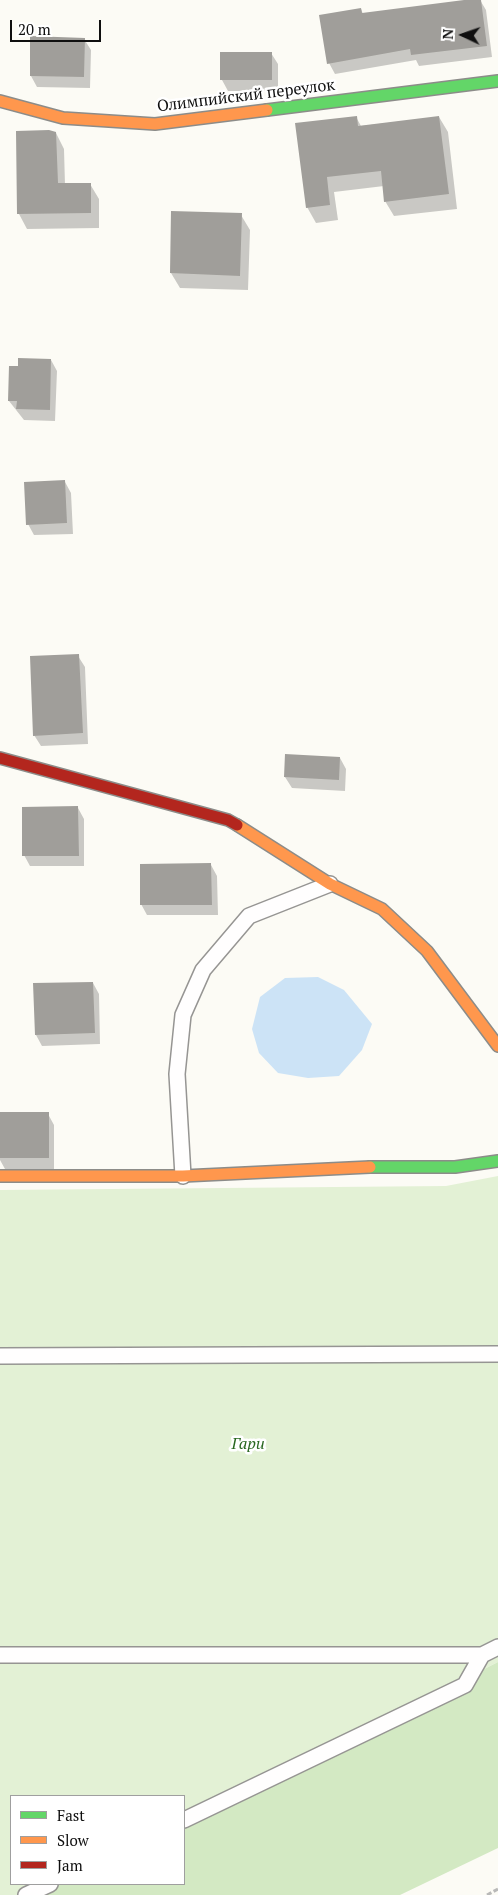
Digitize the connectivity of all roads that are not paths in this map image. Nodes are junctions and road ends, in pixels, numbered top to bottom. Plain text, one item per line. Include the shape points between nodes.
1 (498, 81) edge
2 (0, 101) edge
3 (0, 758) edge
4 (330, 884) junction
5 (498, 1046) edge
6 (498, 1161) edge
7 (0, 1176) edge
8 (183, 1176) junction
9 (498, 1354) edge
10 (0, 1356) edge
11 (498, 1647) edge
12 (0, 1655) edge
13 (482, 1655) junction
14 (185, 1820) edge
15 (48, 1885) edge
16 (26, 1895) edge

1 - 2 street, Олимпийский переулок via 155,124 62,118
3 - 4 street via 228,820
4 - 5 street via 382,909 427,951
4 - 8 lane via 249,916 203,970 183,1015 178,1064
6 - 8 street via 455,1167 365,1167
7 - 8 street
9 - 10 lane
11 - 13 lane
12 - 13 lane
13 - 14 lane via 465,1686
15 - 16 lane

